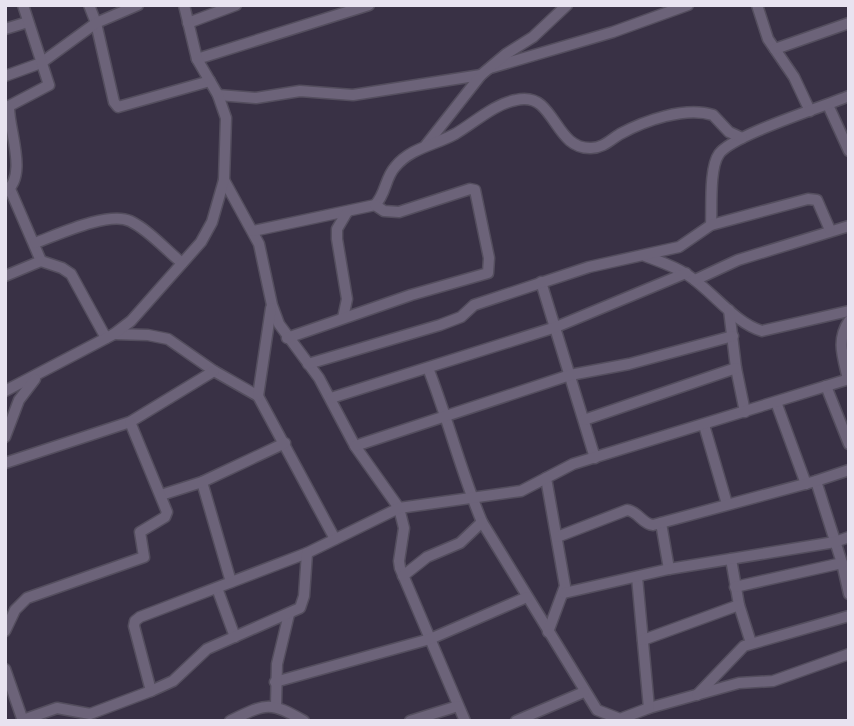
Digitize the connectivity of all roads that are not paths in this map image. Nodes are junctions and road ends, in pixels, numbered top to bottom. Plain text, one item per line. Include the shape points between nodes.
1 (23, 5) edge
2 (89, 5) edge
3 (138, 5) edge
4 (184, 5) edge
5 (236, 5) edge
6 (369, 5) edge
7 (566, 5) edge
8 (688, 5) edge
9 (757, 5) edge
10 (28, 22) junction
11 (96, 23) junction
12 (188, 23) junction
13 (849, 23) edge
14 (5, 29) edge
15 (775, 49) junction
16 (197, 59) junction
17 (41, 63) junction
18 (486, 71) junction
19 (5, 76) edge
20 (210, 81) junction
21 (218, 95) junction
22 (849, 96) edge
23 (828, 105) junction
24 (810, 111) junction
25 (9, 133) edge
26 (741, 138) junction
27 (426, 145) junction
28 (849, 151) edge
29 (224, 180) junction
30 (8, 190) edge
31 (375, 205) junction
32 (348, 212) junction
33 (711, 225) junction
34 (849, 226) edge
35 (830, 230) junction
36 (253, 231) junction
37 (35, 243) junction
38 (645, 256) junction
39 (41, 261) junction
40 (182, 263) junction
41 (5, 276) edge
42 (690, 277) junction
43 (541, 282) junction
44 (272, 305) junction
45 (729, 310) junction
46 (849, 311) edge
47 (343, 318) junction
48 (849, 321) edge
49 (556, 327) junction
50 (110, 336) junction
51 (733, 336) junction
52 (287, 338) junction
53 (308, 364) junction
54 (428, 368) junction
55 (736, 368) junction
56 (214, 371) junction
57 (40, 374) junction
58 (570, 375) junction
59 (849, 379) edge
60 (826, 386) junction
61 (5, 391) edge
62 (258, 396) junction
63 (331, 398) junction
64 (776, 402) junction
65 (745, 412) junction
66 (447, 417) junction
67 (584, 420) junction
68 (130, 422) junction
69 (704, 425) junction
70 (5, 437) edge
71 (285, 443) junction
72 (849, 444) edge
73 (355, 446) junction
74 (595, 458) junction
75 (5, 463) edge
76 (849, 470) edge
77 (546, 478) junction
78 (202, 482) junction
79 (811, 482) junction
80 (161, 495) junction
81 (472, 498) junction
82 (727, 504) junction
83 (399, 508) junction
84 (482, 522) junction
85 (661, 523) junction
86 (557, 537) junction
87 (849, 537) edge
88 (335, 539) junction
89 (835, 542) junction
90 (307, 552) junction
91 (730, 559) junction
92 (842, 563) junction
93 (668, 569) junction
94 (403, 576) junction
95 (847, 576) edge
96 (637, 577) junction
97 (231, 582) junction
98 (217, 587) junction
99 (735, 587) junction
100 (564, 593) junction
101 (849, 594) edge
102 (527, 597) junction
103 (739, 605) junction
104 (289, 614) junction
105 (849, 616) edge
106 (5, 631) edge
107 (548, 632) junction
108 (235, 637) junction
109 (430, 639) junction
110 (643, 640) junction
111 (751, 643) junction
112 (849, 654) edge
113 (5, 668) edge
114 (275, 682) junction
115 (151, 691) junction
116 (584, 692) junction
117 (697, 695) junction
118 (276, 705) junction
119 (458, 706) junction
120 (649, 708) junction
121 (23, 720) edge
122 (620, 720) edge
123 (230, 721) edge
124 (304, 721) edge
125 (410, 721) edge
126 (464, 721) edge
127 (516, 721) edge

1 - 10 street
2 - 11 street
3 - 11 street
4 - 12 street
5 - 12 street
6 - 16 street
7 - 18 street via 533,37
8 - 18 street
9 - 15 street
10 - 14 street
10 - 17 street
11 - 17 street
11 - 20 street via 118,107
12 - 16 street
13 - 15 street
15 - 24 street
16 - 20 street
17 - 19 street
17 - 25 street via 49,86 9,106
18 - 21 street via 353,95 300,91 256,97
18 - 27 street
20 - 21 street
21 - 29 street via 226,118
22 - 23 street
23 - 24 street
23 - 28 street
24 - 26 street
25 - 30 street via 16,175
26 - 27 street via 713,115 681,114 633,128 601,146 579,147 538,102 527,99 505,104
26 - 33 street via 715,161
27 - 31 street via 394,168
29 - 36 street
29 - 40 street via 212,222
30 - 37 street
31 - 32 street
31 - 47 street via 399,212 475,190 488,273
32 - 36 street
32 - 47 street via 337,229 347,299
33 - 35 street via 813,198
33 - 38 street via 684,244
34 - 35 street
35 - 42 street
36 - 44 street
37 - 39 street
37 - 40 street via 97,222 127,219
38 - 42 street
38 - 43 street
39 - 41 street
39 - 50 street via 71,274
40 - 50 street via 131,321
42 - 45 street
42 - 49 street
43 - 49 street
43 - 53 street via 474,305 461,317 440,325
44 - 52 street
44 - 62 street
45 - 46 street via 762,331
45 - 51 street
47 - 52 street
48 - 59 street via 840,343
49 - 54 street
49 - 58 street
50 - 56 street via 148,334 168,339
50 - 57 street
51 - 55 street
51 - 58 street
52 - 53 street
53 - 63 street
54 - 63 street
54 - 66 street
55 - 65 street
55 - 67 street
56 - 62 street
56 - 68 street
57 - 61 street
57 - 70 street via 19,400
58 - 66 street
58 - 67 street
59 - 60 street
60 - 64 street
60 - 72 street
62 - 71 street
63 - 73 street
64 - 65 street
64 - 79 street
65 - 69 street
66 - 73 street
66 - 81 street
67 - 74 street
68 - 75 street
68 - 80 street
69 - 74 street
69 - 82 street
71 - 78 street
71 - 88 street
73 - 83 street
74 - 77 street
76 - 79 street
77 - 81 street via 521,491
77 - 86 street
78 - 80 street
78 - 97 street
79 - 82 street
79 - 89 street
80 - 106 street via 167,515 140,532 144,556 27,598
81 - 83 street
81 - 84 street
82 - 85 street
83 - 88 street
83 - 94 street via 404,528 399,561
84 - 94 street via 460,543 428,557
84 - 102 street
85 - 86 street via 648,524 627,510
85 - 93 street
86 - 100 street
87 - 89 street
88 - 90 street
89 - 91 street
89 - 92 street
90 - 97 street
90 - 104 street via 302,603
91 - 93 street
91 - 99 street
92 - 95 street
92 - 99 street
93 - 96 street
94 - 109 street
95 - 101 street
96 - 100 street
96 - 110 street
97 - 98 street
98 - 108 street
98 - 115 street via 135,621
99 - 103 street
100 - 107 street
102 - 107 street
102 - 109 street
103 - 110 street
103 - 111 street
104 - 108 street
104 - 114 street
105 - 111 street
107 - 116 street
108 - 115 street via 207,649 173,681
109 - 114 street
109 - 119 street
110 - 120 street
111 - 117 street via 737,651
112 - 117 street via 773,681 739,683
113 - 121 street
114 - 118 street
115 - 121 street via 89,713 57,708
116 - 122 street via 597,710
116 - 127 street
117 - 120 street
118 - 123 street
118 - 124 street
119 - 125 street
119 - 126 street
120 - 122 street

